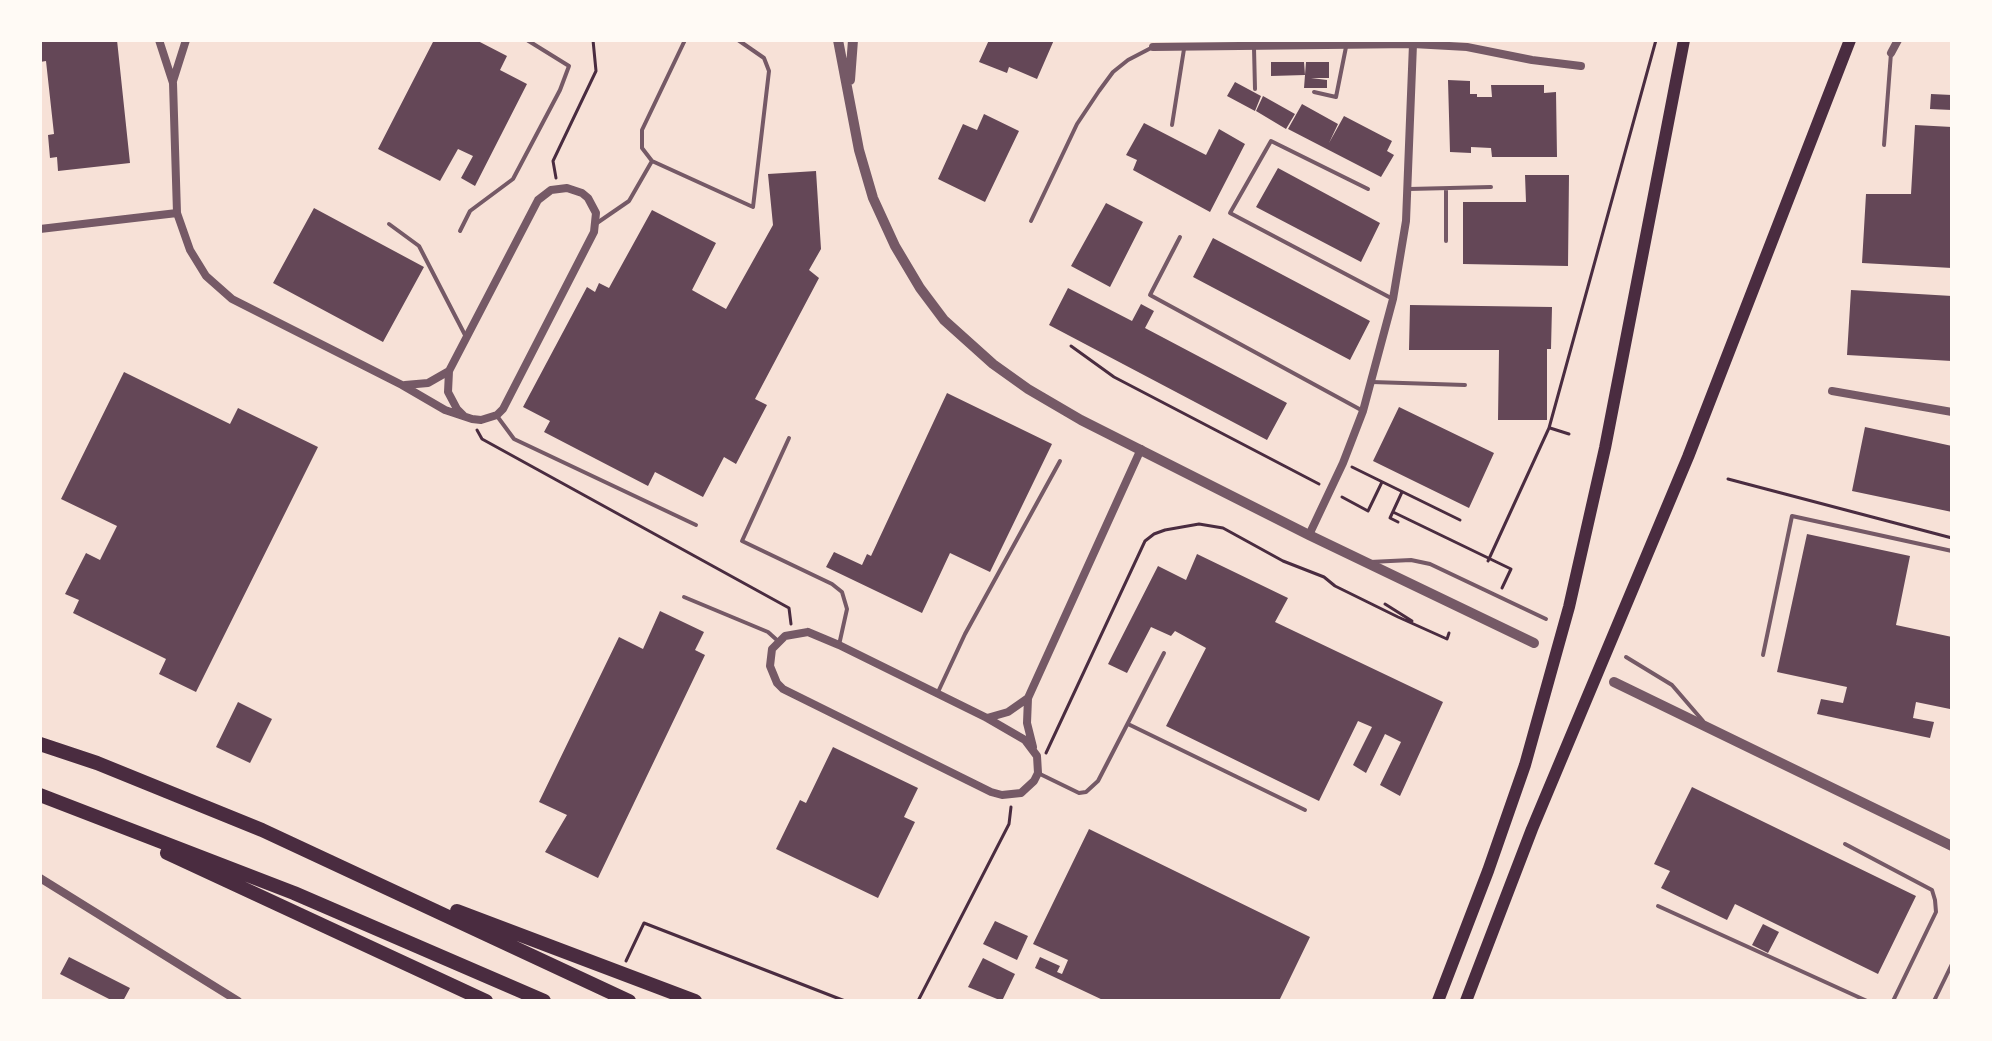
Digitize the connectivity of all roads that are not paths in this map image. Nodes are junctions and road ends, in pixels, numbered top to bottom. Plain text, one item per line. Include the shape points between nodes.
1 (159, 40) edge
2 (186, 40) edge
3 (527, 40) edge
4 (685, 40) edge
5 (738, 40) edge
6 (838, 40) edge
7 (853, 40) edge
8 (1684, 40) edge
9 (1850, 40) edge
10 (1898, 40) edge
11 (1414, 42) edge
12 (1212, 43) edge
13 (1346, 44) junction
14 (1254, 46) junction
15 (1153, 47) joint
16 (1184, 47) junction
17 (1891, 53) joint
18 (1581, 66) dead end
19 (173, 83) junction
20 (1255, 89) dead end
21 (1314, 92) dead end
22 (849, 94) junction
23 (1172, 125) dead end
24 (1884, 145) dead end
25 (652, 161) junction
26 (1491, 187) dead end
27 (1368, 189) dead end
28 (1407, 189) junction
29 (1446, 189) junction
30 (177, 213) junction
31 (1031, 221) dead end
32 (596, 223) junction
33 (389, 224) dead end
34 (40, 229) edge
35 (460, 231) dead end
36 (1180, 237) dead end
37 (1446, 241) dead end
38 (1393, 299) junction
39 (466, 337) junction
40 (449, 371) junction
41 (1370, 382) junction
42 (402, 385) junction
43 (1465, 385) dead end
44 (1832, 391) dead end
45 (1363, 411) junction
46 (1952, 412) edge
47 (497, 415) junction
48 (468, 417) junction
49 (789, 438) dead end
50 (1141, 449) junction
51 (1060, 461) dead end
52 (696, 525) dead end
53 (1309, 535) junction
54 (1952, 551) edge
55 (1364, 562) junction
56 (684, 597) dead end
57 (1546, 619) dead end
58 (778, 641) junction
59 (1534, 643) dead end
60 (839, 645) junction
61 (1164, 653) dead end
62 (1763, 655) dead end
63 (1626, 657) dead end
64 (1614, 682) dead end
65 (938, 693) junction
66 (1028, 698) junction
67 (987, 718) junction
68 (1128, 724) junction
69 (1708, 727) junction
70 (40, 744) edge
71 (1033, 747) junction
72 (1038, 769) junction
73 (40, 795) edge
74 (1305, 810) dead end
75 (1845, 844) dead end
76 (1952, 846) edge
77 (341, 866) junction
78 (40, 878) edge
79 (1658, 906) dead end
80 (1468, 924) junction
81 (1492, 933) junction
82 (1952, 964) edge
83 (236, 1000) edge
84 (486, 1001) edge
85 (544, 1001) edge
86 (629, 1001) edge
87 (695, 1001) edge
88 (1438, 1001) edge
89 (1466, 1001) edge
90 (1867, 1001) edge
91 (1893, 1001) edge
92 (1934, 1001) edge

1 - 19 street
2 - 19 street
3 - 35 lane via 569,66 513,179 470,211
4 - 25 lane via 642,130 642,148
5 - 25 lane via 764,58 769,71 753,207
6 - 22 street
7 - 22 street
8 - 80 main road via 1569,607 1525,765
9 - 81 main road via 1688,457
10 - 17 street
11 - 13 street
11 - 18 street
11 - 28 street
12 - 14 street
12 - 16 street
13 - 14 street
13 - 21 lane via 1336,97
14 - 20 lane
15 - 16 street
15 - 31 lane via 1113,72 1099,91 1077,124
16 - 23 lane
17 - 24 lane
19 - 30 street
22 - 50 street via 873,198 895,246 944,320 1028,389
25 - 32 lane via 629,201
26 - 29 lane
27 - 38 lane via 1271,141 1230,213
28 - 29 lane
28 - 38 street
29 - 37 lane
30 - 34 street
30 - 42 street via 206,276 232,299
32 - 39 street via 588,198 576,190 551,190 538,200
32 - 47 street
33 - 39 lane via 419,246
36 - 45 lane via 1150,295
38 - 41 street
39 - 40 street
40 - 42 street via 418,386
40 - 48 street via 448,392
41 - 43 lane
41 - 45 street
42 - 48 street
44 - 46 street
45 - 53 street
47 - 48 street
47 - 52 lane via 514,439
49 - 60 lane via 742,541 842,592 847,609
50 - 53 street
50 - 66 street
51 - 65 lane
53 - 55 street
54 - 62 lane via 1792,516
55 - 57 lane via 1430,564
55 - 59 street
56 - 58 lane
58 - 60 street via 808,632
58 - 72 street via 770,666 783,689 991,792 1012,795 1029,787
60 - 65 street
61 - 68 lane
63 - 69 lane via 1672,685
64 - 69 street
65 - 67 street
66 - 67 street
66 - 71 street
67 - 71 street
68 - 72 lane via 1098,781 1086,792
68 - 74 lane
69 - 76 street
70 - 77 highway
71 - 72 street
73 - 84 highway
73 - 85 highway via 294,893
75 - 91 lane via 1932,890 1936,912
77 - 86 highway
77 - 87 highway
78 - 83 street
79 - 90 lane
80 - 81 main road
80 - 88 main road
81 - 89 main road
82 - 92 lane

